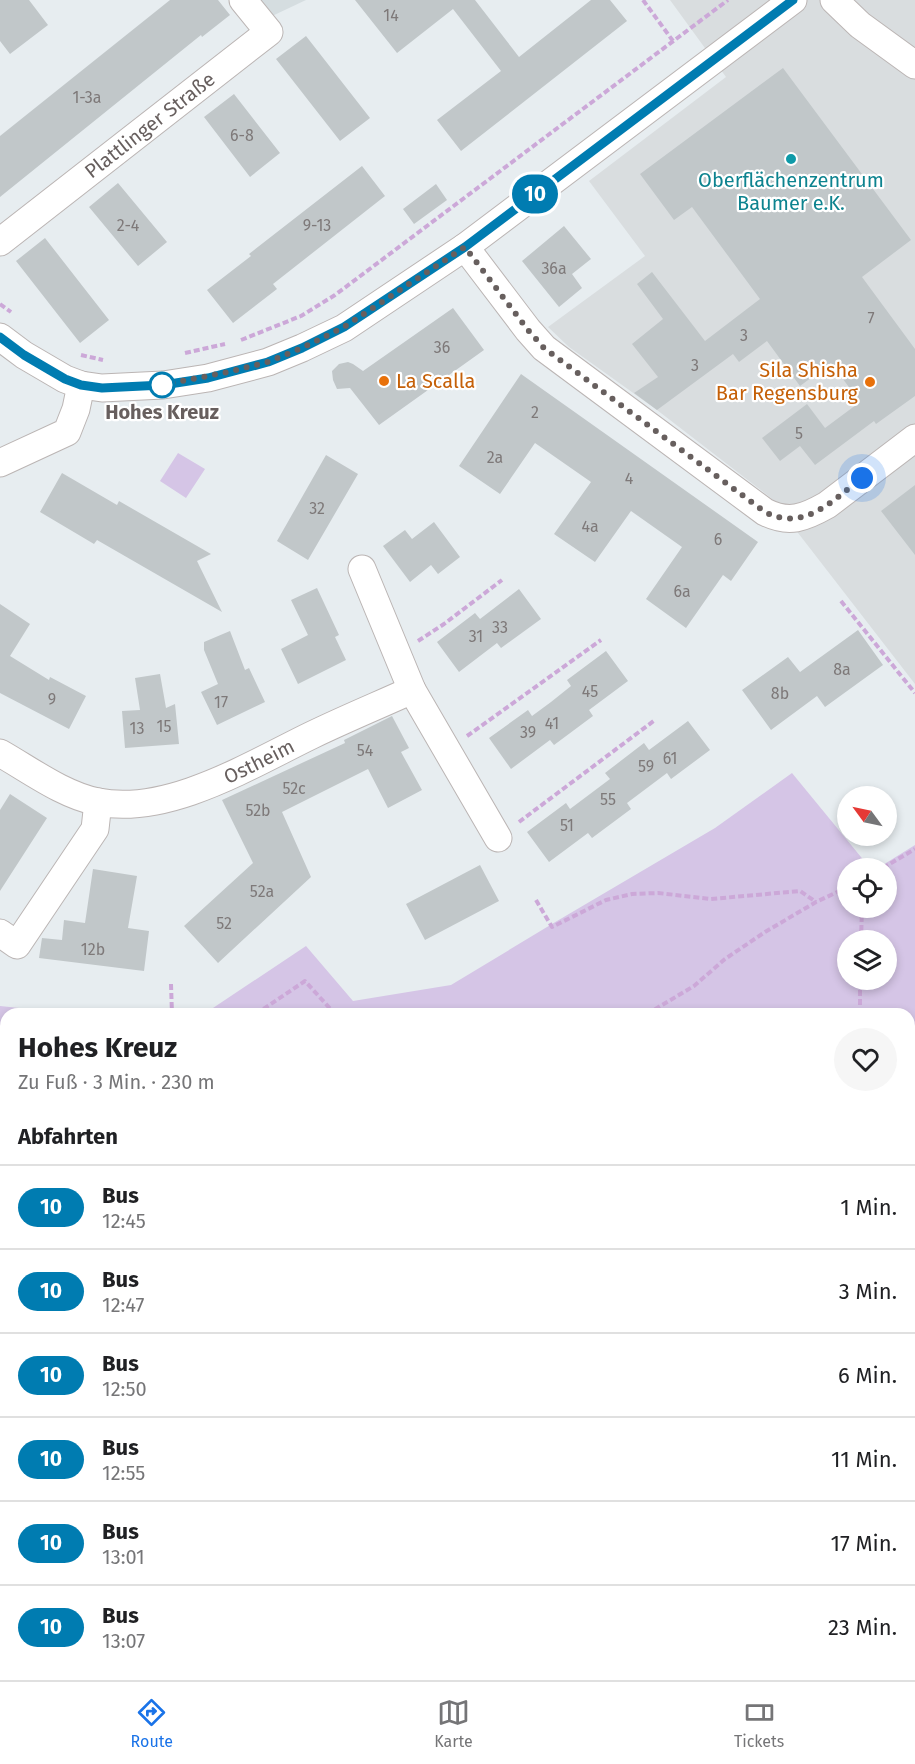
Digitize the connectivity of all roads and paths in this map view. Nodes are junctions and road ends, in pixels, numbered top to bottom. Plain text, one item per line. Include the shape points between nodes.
1 (243, 0) edge
2 (644, 0) edge
3 (728, 0) edge
4 (794, 0) edge
5 (834, 0) edge
6 (673, 41) junction
7 (915, 65) edge
8 (0, 242) edge
9 (465, 247) junction
10 (0, 304) edge
11 (17, 316) dead end
12 (0, 337) edge
13 (239, 341) dead end
14 (230, 343) dead end
15 (73, 352) dead end
16 (179, 354) dead end
17 (106, 360) dead end
18 (81, 385) junction
19 (915, 438) edge
20 (0, 463) edge
21 (362, 569) dead end
22 (502, 580) dead end
23 (841, 601) dead end
24 (601, 640) dead end
25 (397, 655) junction
26 (412, 690) junction
27 (915, 693) edge
28 (655, 720) dead end
29 (446, 752) junction
30 (0, 753) edge
31 (98, 802) junction
32 (498, 838) joint
33 (915, 849) edge
34 (897, 860) edge
35 (837, 892) edge
36 (536, 900) dead end
37 (816, 902) junction
38 (0, 933) edge
39 (171, 984) dead end
40 (860, 990) edge
41 (172, 1008) edge
42 (265, 1008) edge
43 (329, 1008) edge
44 (657, 1008) edge
45 (860, 1008) edge

1 - 8 street, Plattlinger Straße via 269,32
2 - 6 path
3 - 6 path
4 - 9 street
5 - 7 street via 860,25
6 - 13 path via 335,295 302,316
9 - 18 street via 344,327 268,362 163,385
9 - 19 street via 544,348 777,518 792,519 827,505
10 - 11 path
12 - 18 street via 49,370
14 - 16 path
15 - 17 path
18 - 20 street via 67,432
21 - 25 street
22 - 25 path
23 - 27 path
24 - 29 path
25 - 26 street
26 - 29 street
26 - 31 street, Ostheim via 188,792 155,802
28 - 32 path
29 - 32 street
30 - 31 street, Ostheim via 55,784
31 - 38 street via 95,829 17,945
33 - 34 path
35 - 37 path
36 - 37 path via 552,927 606,900 632,894 711,899 800,891
37 - 44 path via 765,932 694,986
39 - 41 path
40 - 45 path
42 - 43 path via 304,981

